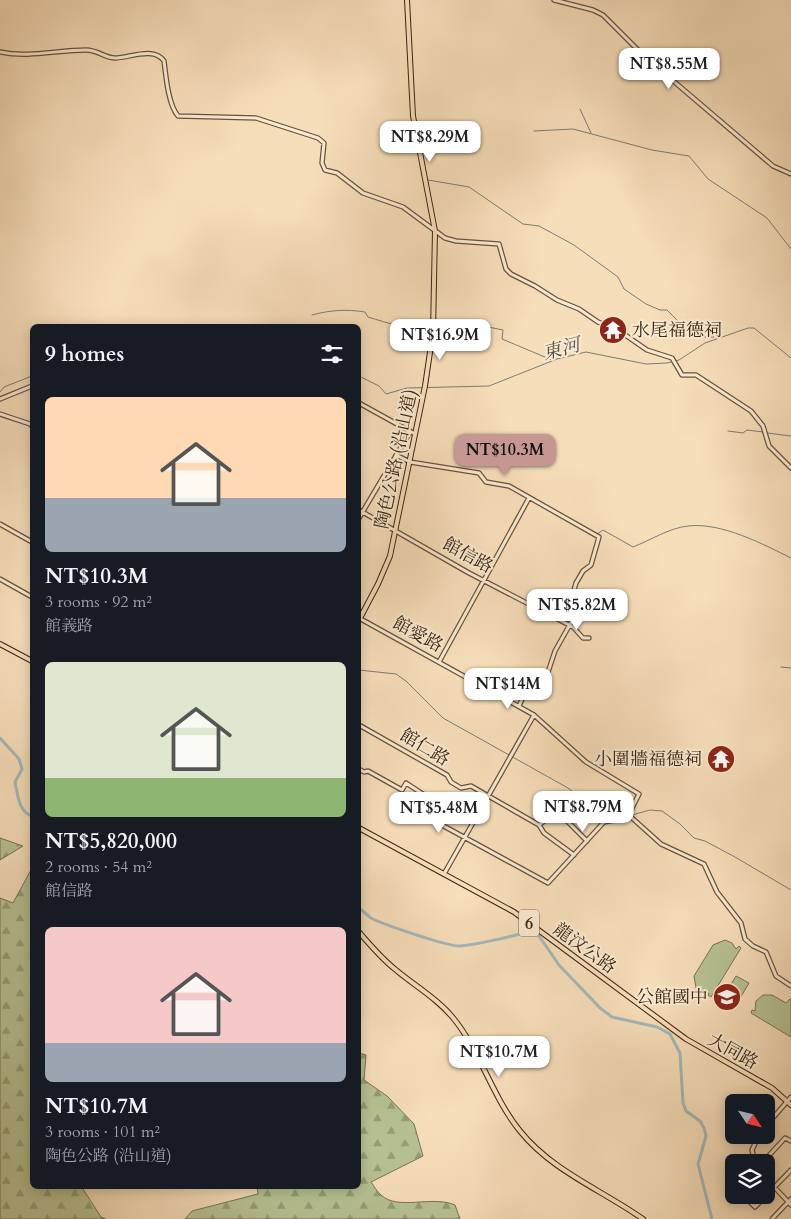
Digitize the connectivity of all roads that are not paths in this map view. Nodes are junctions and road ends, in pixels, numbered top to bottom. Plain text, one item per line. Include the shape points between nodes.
1 (408, 0) edge
2 (554, 0) edge
3 (0, 52) edge
4 (791, 174) edge
5 (435, 231) junction
6 (30, 387) edge
7 (0, 399) edge
8 (361, 404) edge
9 (0, 414) edge
10 (30, 424) edge
11 (410, 432) junction
12 (415, 434) junction
13 (396, 455) junction
14 (410, 462) junction
15 (791, 468) edge
16 (529, 498) junction
17 (361, 509) edge
18 (361, 512) edge
19 (0, 524) edge
20 (396, 531) junction
21 (30, 541) edge
22 (0, 579) edge
23 (483, 579) junction
24 (30, 596) edge
25 (361, 614) edge
26 (361, 619) edge
27 (568, 627) junction
28 (589, 638) dead end
29 (0, 644) edge
30 (30, 660) edge
31 (438, 662) junction
32 (519, 706) junction
33 (534, 715) junction
34 (361, 726) edge
35 (361, 770) edge
36 (488, 797) junction
37 (631, 817) junction
38 (540, 825) junction
39 (361, 829) edge
40 (466, 838) junction
41 (587, 841) junction
42 (574, 855) junction
43 (444, 874) junction
44 (361, 934) edge
45 (791, 986) edge
46 (686, 1039) joint
47 (791, 1097) edge
48 (789, 1103) edge
49 (775, 1117) edge
50 (791, 1141) edge
51 (770, 1154) edge
52 (791, 1170) edge
53 (775, 1187) edge
54 (775, 1189) edge
55 (790, 1202) edge
56 (643, 1219) edge
57 (772, 1219) edge

1 - 5 main road, 陶色公路 (沿山道) via 413,116
2 - 4 street via 603,15 678,86 773,166
3 - 5 street via 22,55 85,50 102,52 114,58 140,54 161,57 166,86 178,116 256,118 318,138 324,143 322,163 325,170 338,173 363,193 402,207
5 - 12 main road, 陶色公路 (沿山道) via 434,332
5 - 15 street via 456,242 499,244 511,274 618,330 647,350 673,361 682,376 696,375 751,411 764,426 769,446
6 - 7 street
8 - 11 street
9 - 10 street
11 - 12 street
11 - 13 street
12 - 14 main road, 陶色公路 (沿山道)
13 - 14 street
13 - 17 street
14 - 16 street via 479,473 486,482 509,486
14 - 20 main road, 陶色公路 (沿山道)
16 - 23 street
16 - 27 street via 599,537 591,565 576,583 570,603 572,619
18 - 20 street, 館信路
19 - 21 street
20 - 23 street, 館信路
20 - 25 main road, 陶色公路 (沿山道) via 386,566
22 - 24 street
23 - 27 street, 館信路
23 - 31 street
26 - 31 street, 館愛路
27 - 28 street, 館信路 via 573,627 583,638
27 - 32 street via 555,651 545,681 530,684
29 - 30 main road
31 - 32 street, 館愛路
32 - 33 street, 館愛路
33 - 36 street
33 - 37 street, 館愛路 via 586,762 640,794 629,814
34 - 36 street, 館仁路 via 447,774 451,782 461,788 470,786
35 - 40 street via 402,790 406,783 439,806 430,818
36 - 38 street, 館仁路
36 - 40 street
37 - 41 street via 604,822
37 - 45 street via 661,844 704,864 717,892 740,923 744,939 766,952 776,976
38 - 41 street via 553,814 566,820
38 - 42 street, 館仁路 via 544,833
39 - 43 main road, 龍汶公路 / 6
40 - 42 street via 548,883
40 - 43 street
41 - 42 street
43 - 46 main road, 龍汶公路 / 6 via 514,912
44 - 56 main road via 384,960 454,1019 508,1114 534,1147 560,1168
46 - 48 main road, 大同路 / 6 via 760,1081
47 - 48 street
48 - 49 street
50 - 51 street via 785,1138
52 - 53 street
54 - 55 street
55 - 57 street

